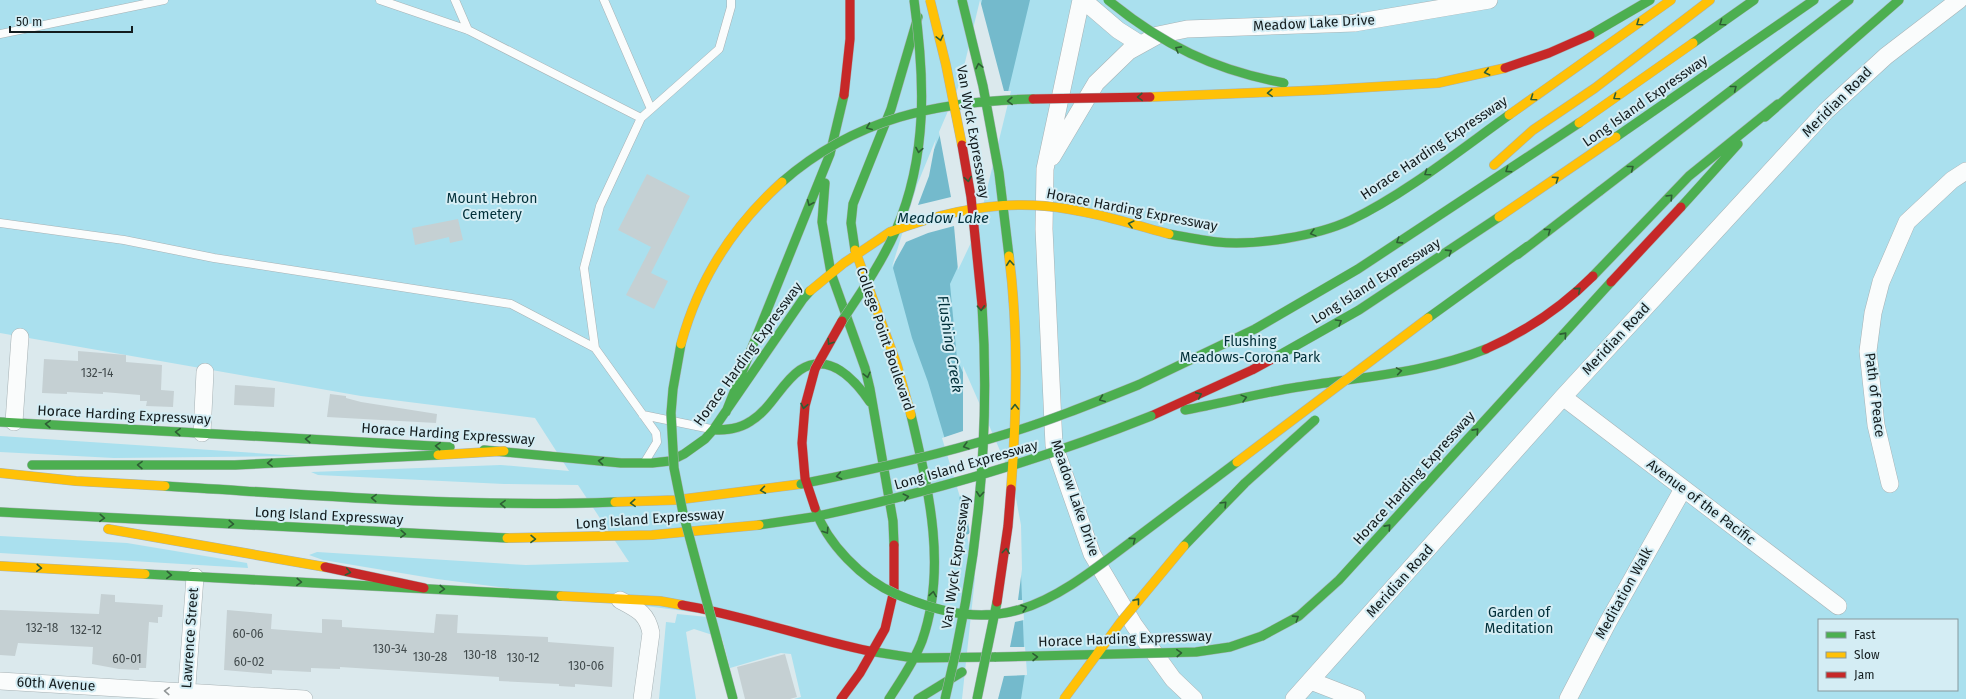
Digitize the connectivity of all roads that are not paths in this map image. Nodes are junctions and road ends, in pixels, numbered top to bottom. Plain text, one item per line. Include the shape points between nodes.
1 (164, 0) edge
2 (380, 0) edge
3 (455, 0) edge
4 (604, 0) edge
5 (731, 0) edge
6 (850, 0) edge
7 (914, 0) edge
8 (924, 0) edge
9 (930, 0) edge
10 (962, 0) edge
11 (1082, 0) edge
12 (1108, 0) edge
13 (1489, 0) edge
14 (1650, 0) edge
15 (1671, 0) edge
16 (1710, 0) edge
17 (1754, 0) edge
18 (1814, 0) edge
19 (1849, 0) edge
20 (1899, 0) edge
21 (1959, 0) edge
22 (468, 30) junction
23 (0, 34) edge
24 (1140, 44) junction
25 (1322, 90) junction
26 (1778, 104) junction
27 (651, 109) junction
28 (641, 118) junction
29 (830, 154) junction
30 (1045, 169) junction
31 (1966, 171) edge
32 (1432, 220) junction
33 (0, 223) edge
34 (1528, 246) junction
35 (856, 254) junction
36 (831, 273) junction
37 (20, 337) dead end
38 (595, 348) junction
39 (1400, 351) dead end
40 (1384, 364) dead end
41 (205, 372) dead end
42 (1352, 390) dead end
43 (1563, 397) junction
44 (875, 410) junction
45 (726, 412) junction
46 (643, 415) junction
47 (1151, 416) junction
48 (1320, 416) dead end
49 (7, 422) edge
50 (713, 430) junction
51 (202, 433) junction
52 (504, 451) junction
53 (644, 464) junction
54 (0, 467) edge
55 (0, 473) edge
56 (1890, 484) dead end
57 (1683, 489) junction
58 (0, 512) edge
59 (35, 514) junction
60 (0, 566) edge
61 (195, 577) junction
62 (424, 588) junction
63 (620, 600) junction
64 (1838, 606) dead end
65 (873, 652) junction
66 (914, 658) junction
67 (996, 658) junction
68 (0, 681) edge
69 (1311, 681) junction
70 (186, 695) edge
71 (304, 699) edge
72 (642, 699) edge
73 (733, 699) edge
74 (841, 699) edge
75 (888, 699) edge
76 (918, 699) edge
77 (945, 699) edge
78 (978, 699) edge
79 (1064, 699) edge
80 (1194, 699) edge
81 (1294, 699) edge
82 (1357, 699) edge
83 (1568, 699) edge

1 - 23 lane
2 - 22 lane
3 - 22 lane
4 - 27 lane
5 - 27 lane via 719,50
6 - 29 main road via 850,50 846,90
7 -> 34 main road, bridge via 922,61 924,105 921,143 912,185 899,223 884,255 815,369 802,414 800,447 809,495 822,526 832,540 852,565 866,577 913,603 946,613 996,614 1027,607 1060,593 1415,327
8 - 35 main road, College Point Boulevard via 913,29 891,109 853,204 850,228
9 -> 77 main road, Van Wyck Expressway, bridge via 955,105 972,208 980,281 984,377 983,461 977,531 968,595
78 -> 10 main road, Van Wyck Expressway, bridge via 1000,593 1008,535 1014,462 1015,376 1011,286 1001,188 986,99
11 - 24 street, Meadow Lake Drive via 1118,30
11 - 30 street, Meadow Lake Drive
25 -> 12 main road, bridge via 1244,76 1201,61 1148,31
13 - 24 street, Meadow Lake Drive via 1354,23 1187,29 1158,35
14 -> 25 main road via 1604,29 1563,49 1504,68 1438,83
15 -> 35 main road, Horace Harding Expressway, bridge via 1388,200 1351,220 1311,233 1266,242 1218,242 1169,234 1070,210 1008,205 937,215 890,232
16 - 32 main road via 1601,83 1533,130
17 -> 32 main road, Long Island Expressway via 1601,108
47 -> 18 main road, Long Island Expressway via 1252,370 1359,310 1533,194
34 -> 19 main road, bridge
20 - 26 main road, Horace Harding Expressway
21 - 43 street, Meridian Road via 1905,40 1845,92
22 - 28 lane
24 - 30 street, Meadow Lake Drive via 1129,51 1096,84
25 -> 73 main road, bridge via 985,101 938,107 892,118 847,137 803,165 767,196 724,248 701,289 683,339 672,403 672,459 680,499
47 -> 26 main road via 1228,403 1277,391 1439,364 1499,344 1537,323 1572,295 1689,177
67 -> 26 main road, Horace Harding Expressway, bridge via 1196,652 1230,647 1262,636 1299,616 1339,580
27 - 28 lane
28 - 38 lane via 600,206 584,268
29 - 36 main road, College Point Boulevard via 822,222
29 -> 45 main road
30 - 80 street, Meadow Lake Drive via 1044,229 1054,445 1092,554 1134,625 1173,679
31 - 56 street, Path of Peace via 1946,185 1907,222 1881,282 1873,313 1868,351 1876,425
32 -> 55 main road, Long Island Expressway, bridge via 1282,314 1203,356 1138,385 989,439 881,468 801,484 676,500 544,505 456,503 84,481
33 - 38 lane via 124,240 214,258 511,304
34 - 39 main road, bridge
35 - 36 main road, Horace Harding Expressway
66 -> 35 main road, College Point Boulevard via 925,633 934,590 934,534 906,393
36 -> 44 main road, College Point Boulevard via 865,368
36 - 45 main road, Horace Harding Expressway via 803,299
37 - 49 street
38 - 46 lane
40 - 42 main road
41 - 51 street
43 - 57 street, Avenue of the Pacific
43 - 69 street, Meridian Road
44 - 50 main road via 853,379 841,370 818,363 800,370 760,414 747,424 733,430
44 - 65 main road, College Point Boulevard via 893,521 895,558 891,604 885,629
45 - 50 main road, Horace Harding Expressway
46 - 50 lane
46 - 53 lane via 656,433 657,442
59 -> 47 main road, Long Island Expressway, bridge via 490,538 546,539 664,534 813,517 893,500 971,480 1085,443
79 -> 48 main road, bridge via 1125,616 1190,540 1258,470
51 -> 49 main road, Horace Harding Expressway
50 - 53 main road, Horace Harding Expressway via 695,448 677,458
52 -> 51 main road, Horace Harding Expressway
53 -> 52 main road, Horace Harding Expressway
52 -> 54 main road via 236,465 78,463
57 - 64 street, Avenue of the Pacific
57 - 83 street, Meditation Walk
58 - 59 main road, Long Island Expressway
59 -> 62 main road via 149,537 331,568
60 -> 61 main road
61 -> 62 main road
61 - 70 street, Lawrence Street
62 -> 63 main road
63 - 65 main road via 660,602 719,611 838,645
63 - 72 street via 646,617 651,634
65 - 66 main road
65 - 74 main road, College Point Boulevard
66 - 67 main road, Horace Harding Expressway
66 - 75 main road, College Point Boulevard
67 - 76 main road via 963,671
70 -> 68 street, 60th Avenue
69 - 81 street, Meridian Road
69 - 82 street
70 - 71 street, 60th Avenue

